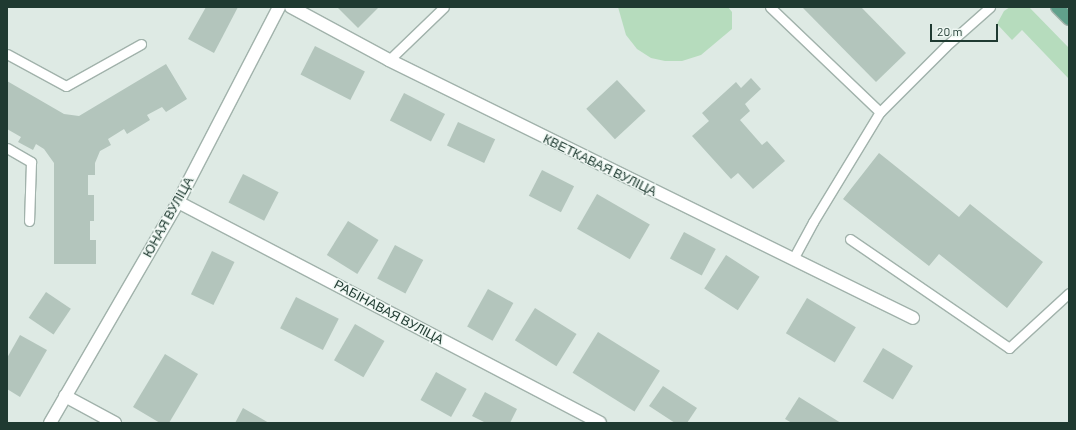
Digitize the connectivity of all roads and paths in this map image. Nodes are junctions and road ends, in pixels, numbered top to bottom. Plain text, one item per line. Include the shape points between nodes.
1 (279, 7) edge
2 (291, 7) edge
3 (444, 7) edge
4 (770, 7) edge
5 (990, 7) edge
6 (1057, 7) edge
7 (1069, 19) edge
8 (141, 44) dead end
9 (7, 54) edge
10 (389, 60) junction
11 (880, 112) junction
12 (7, 148) edge
13 (178, 202) junction
14 (29, 221) dead end
15 (850, 239) dead end
16 (793, 259) junction
17 (1069, 293) edge
18 (913, 318) dead end
19 (65, 396) junction
20 (50, 423) edge
21 (115, 423) edge
22 (600, 423) edge

1 - 13 street, ЮНАЯ ВУЛІЦА
2 - 10 street, КВЕТКАВАЯ ВУЛІЦА
3 - 10 lane
4 - 11 lane
5 - 11 lane via 946,46
6 - 7 main road
8 - 9 lane via 66,86
10 - 16 street, КВЕТКАВАЯ ВУЛІЦА
11 - 16 lane
12 - 14 lane via 31,162
13 - 19 street, ЮНАЯ ВУЛІЦА
13 - 22 street, РАБІНАВАЯ ВУЛІЦА
15 - 17 lane via 1009,348
16 - 18 street, КВЕТКАВАЯ ВУЛІЦА
19 - 20 street, ЮНАЯ ВУЛІЦА
19 - 21 street

